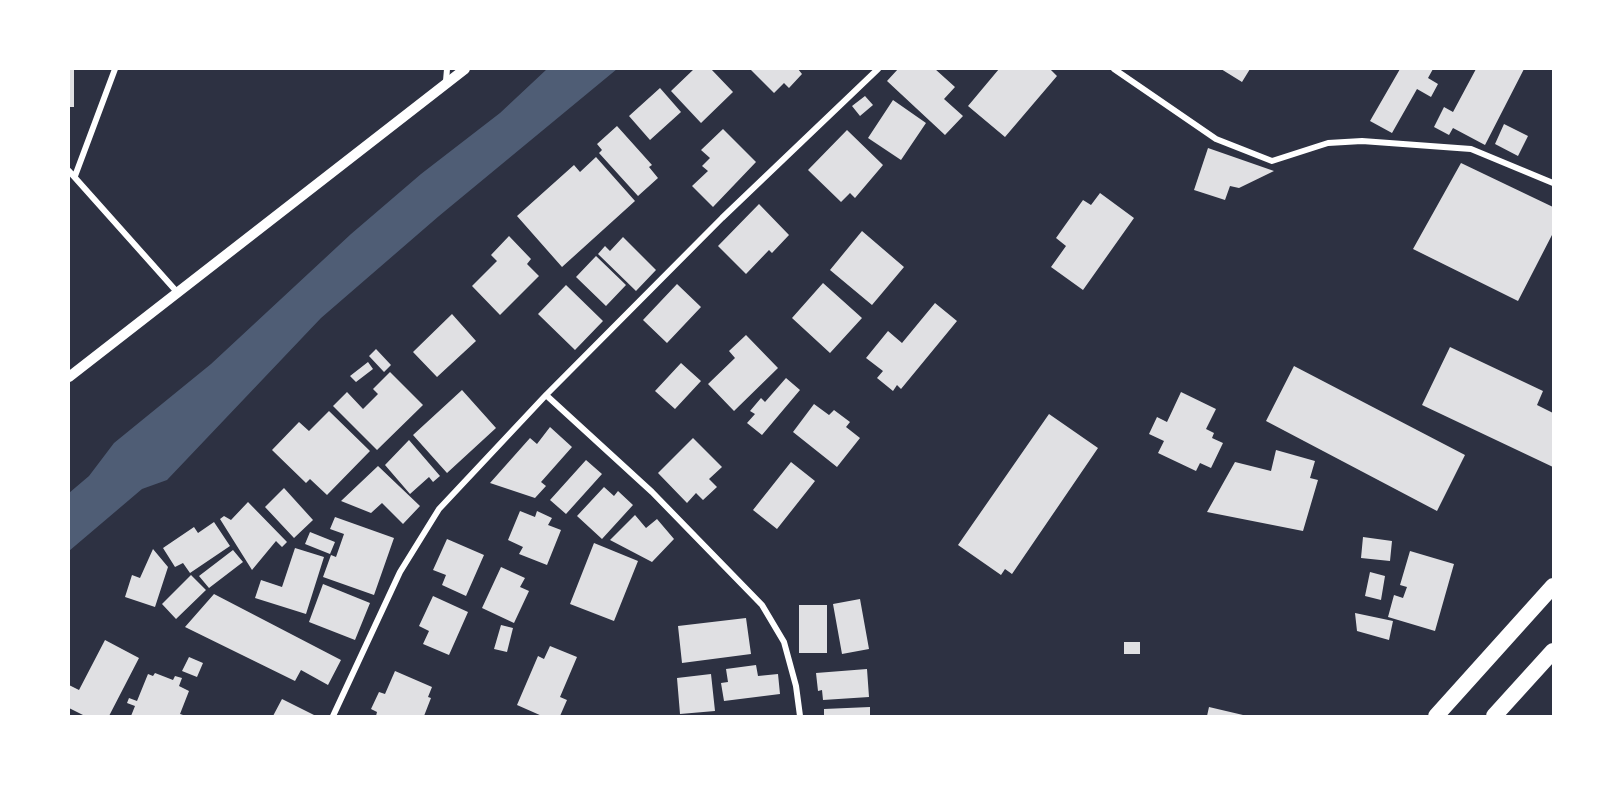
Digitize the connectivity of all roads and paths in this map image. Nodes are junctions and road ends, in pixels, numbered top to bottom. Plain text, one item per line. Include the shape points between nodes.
1 (115, 69) edge
2 (447, 69) edge
3 (465, 69) edge
4 (878, 69) edge
5 (1114, 69) edge
6 (446, 81) junction
7 (72, 173) edge
8 (1553, 183) edge
9 (177, 292) junction
10 (69, 377) edge
11 (546, 395) junction
12 (1553, 586) edge
13 (1553, 651) edge
14 (333, 716) edge
15 (800, 716) edge
16 (1436, 716) edge
17 (1494, 716) edge

1 - 7 street
2 - 6 street
3 - 6 street
4 - 11 street
5 - 8 street via 1216,139 1272,161 1329,143 1362,141 1471,149
6 - 9 street
7 - 9 street
9 - 10 street
11 - 14 street via 440,509 400,572
11 - 15 street via 652,492 762,605 784,642
12 - 16 highway
13 - 17 highway

